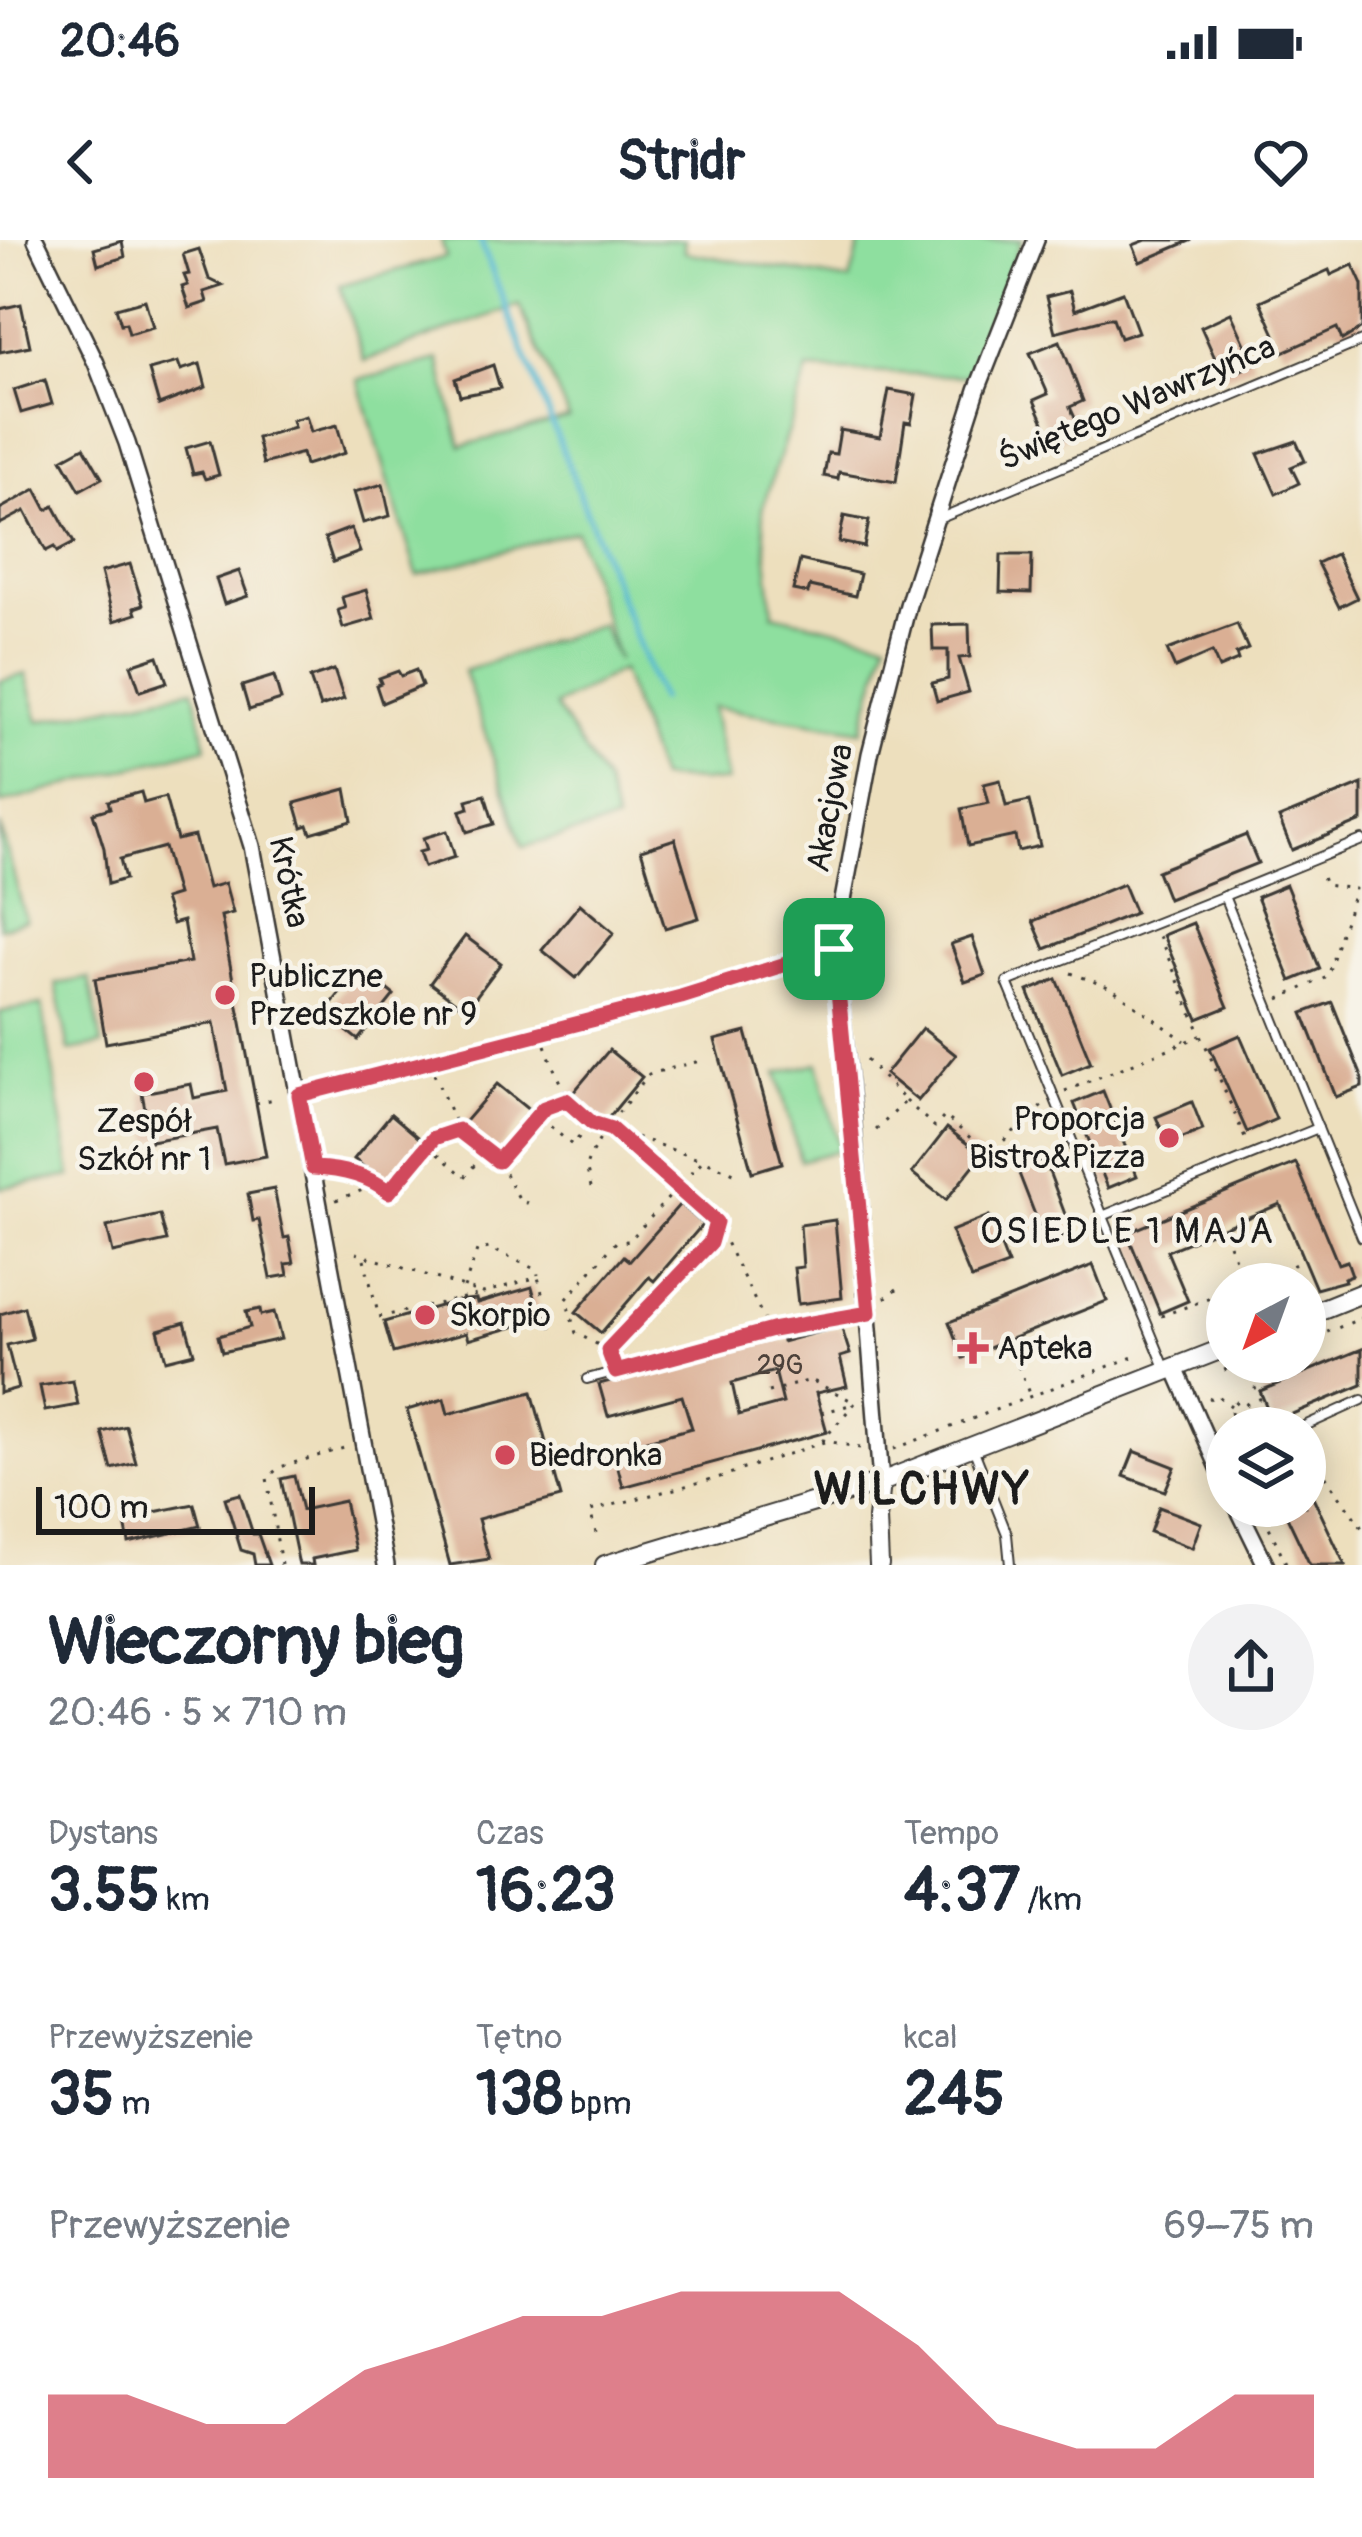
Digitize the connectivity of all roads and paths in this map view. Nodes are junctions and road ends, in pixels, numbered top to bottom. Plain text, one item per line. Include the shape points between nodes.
1 (36, 240) edge
2 (1036, 240) edge
3 (1362, 341) edge
4 (935, 520) junction
5 (1362, 840) edge
6 (1315, 860) junction
7 (1224, 896) junction
8 (1154, 923) junction
9 (834, 949) junction
10 (1049, 965) junction
11 (1268, 1004) junction
12 (541, 1033) junction
13 (1187, 1042) dead end
14 (866, 1060) dead end
15 (429, 1061) junction
16 (700, 1061) dead end
17 (299, 1095) junction
18 (566, 1100) junction
19 (256, 1103) dead end
20 (537, 1115) junction
21 (592, 1123) junction
22 (609, 1128) junction
23 (1318, 1128) junction
24 (458, 1130) junction
25 (862, 1143) dead end
26 (428, 1146) junction
27 (485, 1151) junction
28 (1252, 1155) junction
29 (703, 1160) junction
30 (498, 1161) junction
31 (313, 1168) junction
32 (734, 1173) dead end
33 (379, 1184) junction
34 (591, 1187) dead end
35 (675, 1187) junction
36 (529, 1204) dead end
37 (320, 1207) junction
38 (1105, 1215) junction
39 (716, 1222) junction
40 (1362, 1237) edge
41 (1229, 1244) dead end
42 (1238, 1263) edge
43 (538, 1277) junction
44 (464, 1288) junction
45 (896, 1289) dead end
46 (483, 1293) junction
47 (1362, 1293) edge
48 (1206, 1300) edge
49 (876, 1307) junction
50 (1326, 1308) edge
51 (1159, 1317) dead end
52 (1362, 1318) edge
53 (772, 1330) junction
54 (1326, 1333) edge
55 (553, 1334) dead end
56 (608, 1350) junction
57 (1014, 1355) dead end
58 (1138, 1355) dead end
59 (1206, 1360) edge
60 (1170, 1370) junction
61 (616, 1372) junction
62 (587, 1379) dead end
63 (1254, 1385) joint
64 (768, 1392) dead end
65 (1031, 1397) junction
66 (1208, 1400) dead end
67 (1362, 1400) edge
68 (1244, 1401) junction
69 (855, 1403) junction
70 (864, 1403) dead end
71 (1231, 1406) joint
72 (1249, 1407) edge
73 (1263, 1407) edge
74 (821, 1413) dead end
75 (1326, 1416) edge
76 (1206, 1433) edge
77 (362, 1440) junction
78 (824, 1442) junction
79 (974, 1448) junction
80 (867, 1449) dead end
81 (894, 1450) dead end
82 (1326, 1476) edge
83 (881, 1482) junction
84 (1247, 1527) edge
85 (1269, 1527) edge
86 (1362, 1528) edge
87 (596, 1533) dead end
88 (281, 1565) edge
89 (386, 1565) edge
90 (605, 1565) edge
91 (879, 1565) edge
92 (1010, 1565) edge
93 (1266, 1565) edge
94 (1287, 1565) edge

1 - 17 street, Krótka via 127,443 252,846
2 - 4 street, Akacjowa
3 - 4 lane, Świętego Wawrzyńca
4 - 9 street, Akacjowa via 870,754
5 - 6 lane
6 - 7 lane
6 - 11 path via 1325,885 1355,889 1327,977
7 - 8 lane
7 - 11 lane
8 - 10 lane
8 - 28 path
9 - 12 lane
9 - 49 street, Akacjowa
10 - 13 path via 1111,988
10 - 38 lane via 1007,982
11 - 23 lane
12 - 15 lane
12 - 18 path
14 - 25 path via 906,1101
15 - 17 lane
15 - 24 path
16 - 22 path via 649,1074
17 - 19 path
17 - 31 street, Krótka
18 - 20 path
18 - 21 path
20 - 21 path via 572,1145
20 - 30 path
21 - 22 path
22 - 29 path
22 - 34 path via 586,1166
22 - 35 path
23 - 28 lane
23 - 40 lane
24 - 26 path
24 - 27 path
26 - 27 path via 465,1177
26 - 33 path via 389,1192
27 - 30 path
28 - 38 lane
29 - 32 path
29 - 35 path
30 - 36 path
31 - 33 path
31 - 37 street, Krótka
33 - 37 path
35 - 39 path
35 - 56 path via 566,1300 576,1333
37 - 77 street, Krótka
38 - 60 lane
39 - 53 path
39 - 56 path via 710,1243
41 - 42 path
43 - 44 path via 489,1247 477,1251
43 - 46 path
43 - 55 path
44 - 46 path
44 - 46 path via 359,1254 380,1317
45 - 49 path
47 - 50 street
48 - 51 path
49 - 53 lane
49 - 83 street, Akacjowa
52 - 54 path
53 - 61 lane
56 - 61 path
57 - 65 path
58 - 65 path
59 - 60 street
60 - 76 street
60 - 79 street
61 - 62 lane
63 - 68 path
63 - 73 path
64 - 69 path via 811,1380
65 - 81 path
66 - 71 path via 1217,1395
67 - 75 lane
68 - 71 path
68 - 72 path
69 - 70 path
69 - 74 path
69 - 78 path
77 - 88 path via 268,1478
77 - 89 street, Krótka
78 - 80 path
78 - 87 path via 590,1511
79 - 83 street
79 - 92 lane via 1007,1534
82 - 86 path
83 - 90 street
83 - 91 street
84 - 93 street
85 - 94 path

